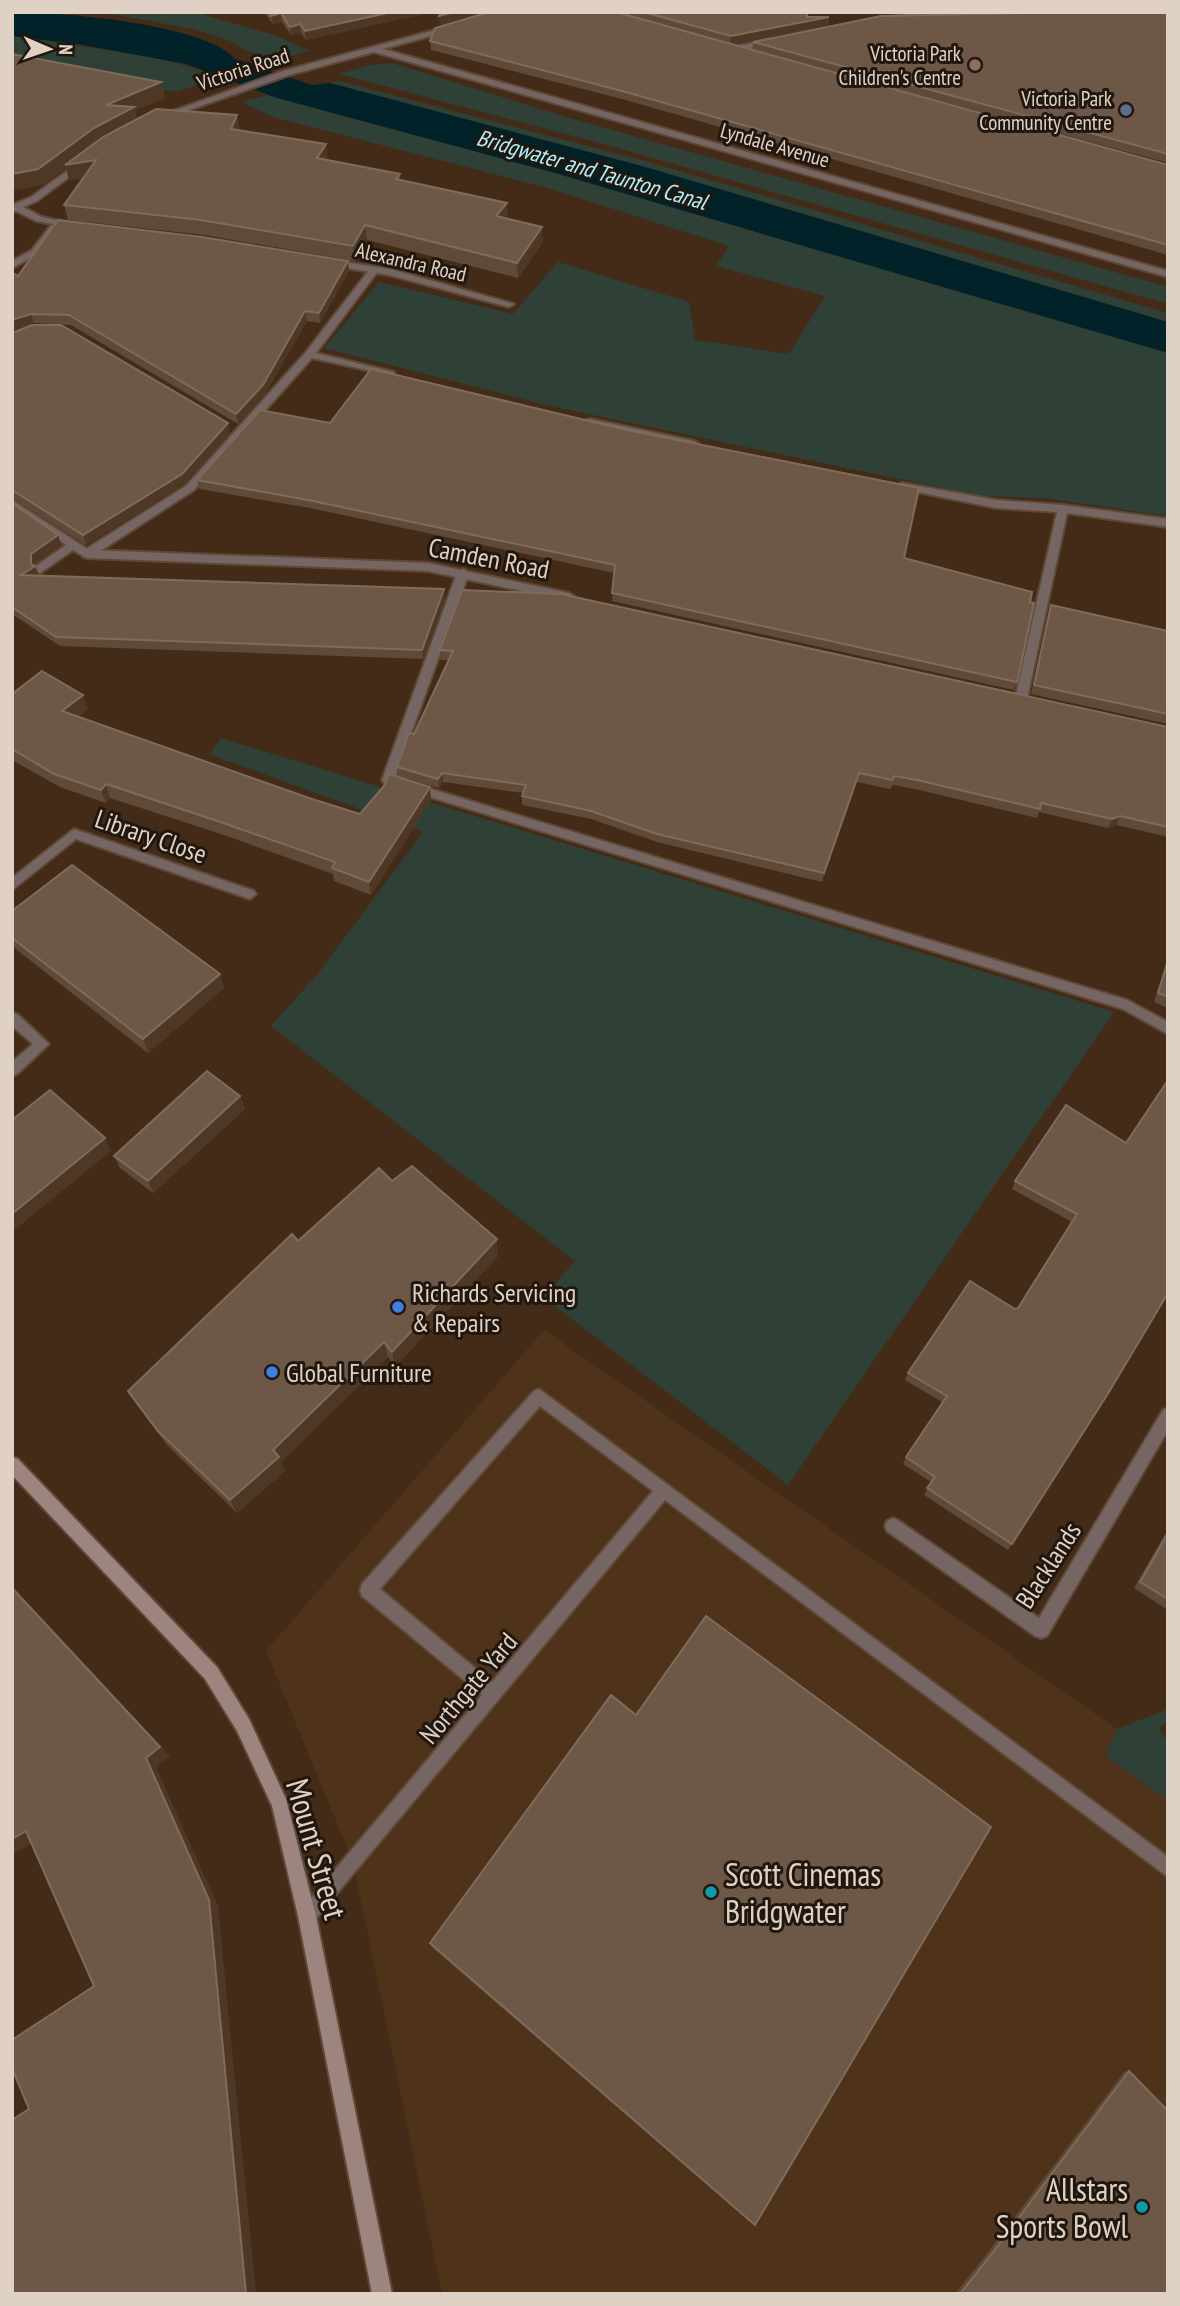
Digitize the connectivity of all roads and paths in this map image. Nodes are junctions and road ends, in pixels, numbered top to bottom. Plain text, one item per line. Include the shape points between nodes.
1 (927, 12) edge
2 (881, 21) edge
3 (467, 23) edge
4 (780, 40) edge
5 (718, 47) edge
6 (374, 49) junction
7 (730, 50) junction
8 (757, 58) edge
9 (152, 121) edge
10 (92, 156) edge
11 (15, 209) edge
12 (57, 223) junction
13 (84, 227) edge
14 (321, 261) edge
15 (12, 264) edge
16 (373, 271) junction
17 (1168, 274) edge
18 (509, 303) dead end
19 (310, 354) junction
20 (405, 378) edge
21 (580, 420) edge
22 (227, 424) edge
23 (239, 430) junction
24 (713, 448) edge
25 (887, 483) edge
26 (12, 503) edge
27 (1063, 509) junction
28 (1168, 523) edge
29 (74, 544) junction
30 (87, 554) junction
31 (40, 569) dead end
32 (463, 573) junction
33 (585, 601) edge
34 (1008, 696) edge
35 (1021, 699) junction
36 (1035, 702) edge
37 (12, 885) edge
38 (250, 894) dead end
39 (12, 1018) edge
40 (1168, 1029) edge
41 (12, 1070) edge
42 (1168, 1415) edge
43 (12, 1464) edge
44 (664, 1490) junction
45 (893, 1527) dead end
46 (494, 1694) junction
47 (1168, 1868) edge
48 (307, 1916) junction
49 (382, 2294) edge

1 - 2 street
3 - 6 street, Victoria Road
4 - 7 street
5 - 7 street
6 - 9 street, Victoria Road via 194,103
6 - 17 street, Lyndale Avenue
7 - 8 street
10 - 11 street
11 - 12 street
12 - 13 street
12 - 15 street via 34,252
14 - 16 street, Alexandra Road
16 - 18 street, Alexandra Road
16 - 19 street
19 - 20 street
19 - 23 street
21 - 24 street
22 - 23 street
23 - 30 street via 190,488
25 - 27 street via 996,504
26 - 29 street
27 - 28 street
27 - 35 street
29 - 30 street
29 - 31 street
30 - 32 street, Camden Road via 428,567
32 - 33 street, Camden Road
32 - 40 street via 388,780 1127,1005
34 - 35 street
35 - 36 street
37 - 38 street, Library Close via 74,834
39 - 41 street via 42,1044
42 - 45 street, Blacklands via 1041,1630
43 - 48 street, Mount Street via 211,1673 243,1725 280,1805
44 - 46 street, Northgate Yard
44 - 46 street via 539,1396 368,1590
44 - 47 street
46 - 48 street, Northgate Yard
48 - 49 street, Mount Street

